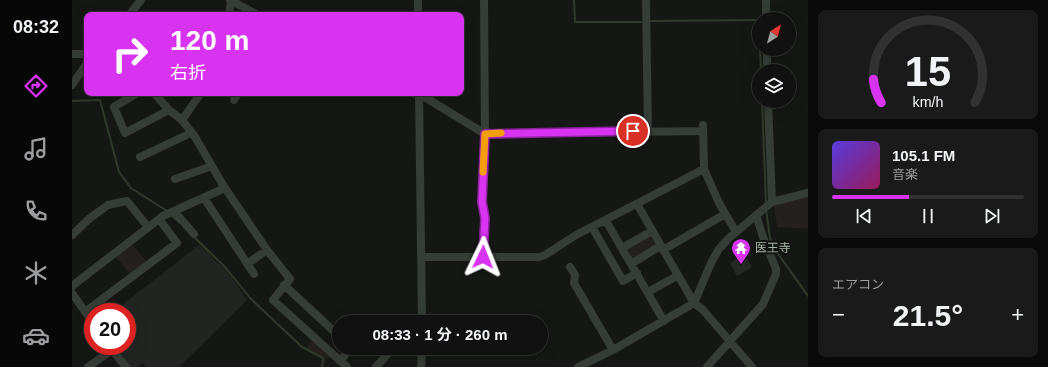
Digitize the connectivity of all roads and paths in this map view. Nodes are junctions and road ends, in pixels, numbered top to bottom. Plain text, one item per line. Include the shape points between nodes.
1 (141, 0) edge
2 (231, 0) edge
3 (418, 0) edge
4 (484, 0) edge
5 (646, 0) edge
6 (766, 0) edge
7 (131, 12) edge
8 (229, 12) edge
9 (253, 12) edge
10 (418, 12) edge
11 (766, 12) edge
12 (72, 54) edge
13 (84, 54) edge
14 (84, 67) edge
15 (72, 85) edge
16 (131, 96) edge
17 (157, 96) edge
18 (199, 96) edge
19 (417, 96) edge
20 (423, 96) edge
21 (768, 108) edge
22 (169, 110) junction
23 (182, 120) junction
24 (648, 131) junction
25 (191, 133) junction
26 (485, 134) junction
27 (140, 157) dead end
28 (212, 166) junction
29 (704, 169) junction
30 (175, 179) dead end
31 (225, 188) junction
32 (808, 193) edge
33 (204, 198) junction
34 (772, 202) junction
35 (637, 204) junction
36 (167, 214) junction
37 (725, 214) junction
38 (756, 215) junction
39 (606, 221) junction
40 (148, 227) junction
41 (592, 227) junction
42 (652, 231) junction
43 (736, 232) junction
44 (194, 234) dead end
45 (72, 235) edge
46 (622, 248) junction
47 (661, 248) junction
48 (267, 250) junction
49 (421, 257) junction
50 (483, 257) junction
51 (247, 264) junction
52 (631, 264) junction
53 (570, 267) dead end
54 (637, 273) junction
55 (254, 274) dead end
56 (677, 276) junction
57 (284, 285) junction
58 (72, 286) edge
59 (648, 292) junction
60 (72, 293) edge
61 (97, 303) edge
62 (694, 303) junction
63 (84, 311) edge
64 (422, 315) edge
65 (664, 321) junction
66 (332, 330) edge
67 (730, 341) junction
68 (613, 350) junction
69 (103, 355) edge
70 (117, 355) edge
71 (345, 355) edge
72 (387, 355) edge
73 (422, 355) edge
74 (340, 361) junction
75 (88, 367) edge
76 (126, 367) edge
77 (347, 367) edge
78 (376, 367) edge
79 (421, 367) edge
80 (578, 367) edge
81 (707, 367) edge
82 (752, 367) edge

1 - 7 street
2 - 8 street
2 - 9 street
3 - 10 street
4 - 26 street
5 - 24 street
6 - 11 street
12 - 13 street
14 - 15 street
16 - 22 street via 114,107 125,133
17 - 22 street
18 - 23 street
19 - 49 street
20 - 26 street
21 - 34 street
22 - 23 street
23 - 25 street
24 - 26 street
24 - 29 street via 703,128
25 - 27 street
25 - 28 street
26 - 50 street
28 - 30 street
28 - 31 street
29 - 35 street
29 - 37 street
31 - 33 street
31 - 48 street
32 - 34 street
33 - 36 street
33 - 51 street
34 - 38 street
35 - 39 street
35 - 42 street
36 - 40 street
36 - 44 street
36 - 61 street via 177,243
37 - 43 street
37 - 47 street
38 - 43 street
38 - 67 street via 776,274 764,304
39 - 41 street
39 - 46 street
40 - 45 street via 127,201 108,205
40 - 58 street
41 - 50 street via 545,256
41 - 54 street via 623,281
42 - 46 street
42 - 47 street
43 - 62 street via 719,249
46 - 52 street
47 - 52 street
47 - 56 street
48 - 51 street
48 - 57 street via 290,279
49 - 50 street
49 - 64 street
51 - 55 street
52 - 54 street
53 - 68 street via 575,275 574,283
54 - 59 street
56 - 59 street
56 - 62 street
57 - 66 street
57 - 74 street via 273,300
59 - 65 street
60 - 63 street
62 - 65 street
62 - 67 street
65 - 68 street
67 - 81 street
67 - 82 street
68 - 80 street
69 - 75 street
70 - 76 street
71 - 74 street
72 - 78 street
73 - 79 street
74 - 77 street

